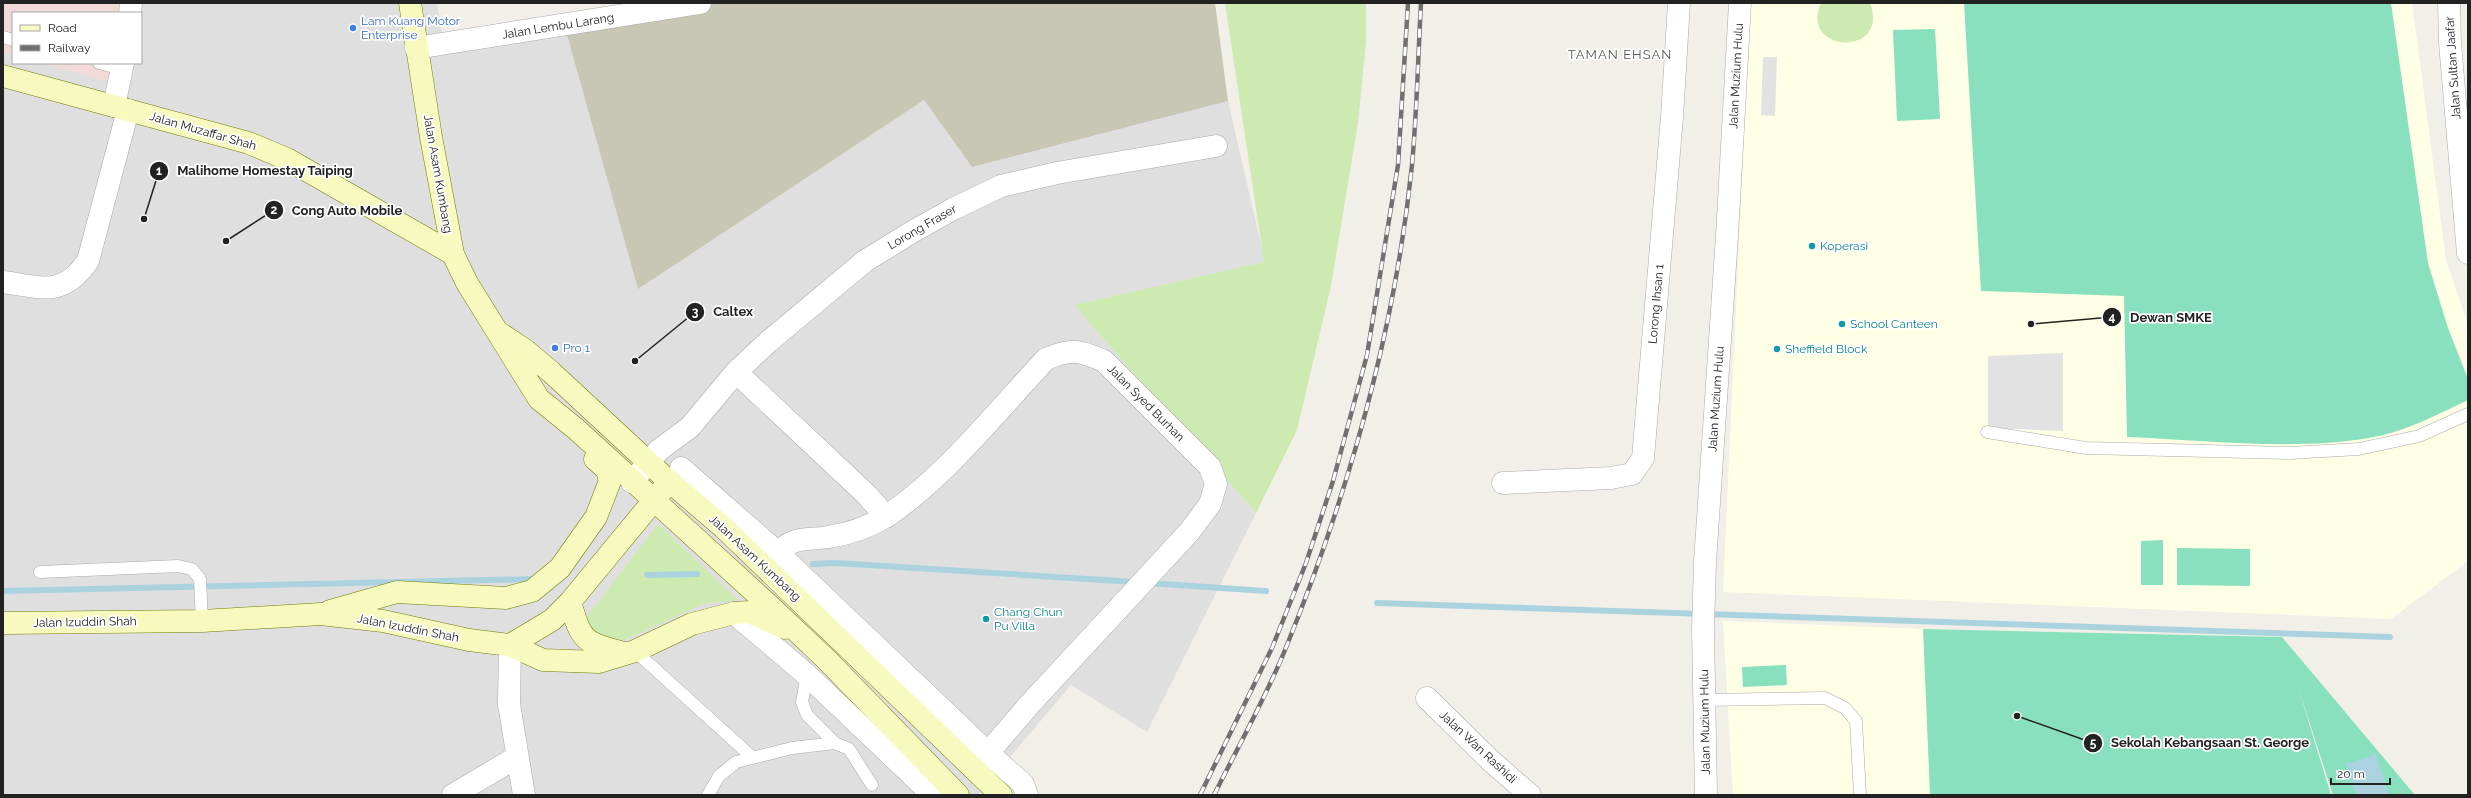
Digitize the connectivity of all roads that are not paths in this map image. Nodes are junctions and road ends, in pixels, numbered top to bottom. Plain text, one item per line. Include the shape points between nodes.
1 (410, 3) edge
2 (700, 3) edge
3 (1679, 3) edge
4 (1740, 3) edge
5 (2449, 3) edge
6 (416, 48) junction
7 (107, 64) edge
8 (123, 66) edge
9 (3, 76) edge
10 (121, 108) junction
11 (1216, 146) dead end
12 (2468, 253) edge
13 (453, 254) junction
14 (3, 282) edge
15 (499, 333) junction
16 (736, 372) junction
17 (2468, 414) edge
18 (690, 427) junction
19 (576, 429) junction
20 (1987, 432) dead end
21 (649, 463) junction
22 (675, 475) junction
23 (632, 482) junction
24 (1503, 483) dead end
25 (654, 501) junction
26 (886, 517) junction
27 (778, 553) junction
28 (40, 572) dead end
29 (570, 602) junction
30 (734, 613) junction
31 (321, 614) junction
32 (202, 621) junction
33 (3, 623) edge
34 (796, 632) junction
35 (510, 645) junction
36 (629, 652) junction
37 (807, 675) junction
38 (1427, 698) dead end
39 (1704, 700) junction
40 (835, 743) junction
41 (988, 753) junction
42 (517, 757) junction
43 (752, 757) junction
44 (872, 785) dead end
45 (453, 795) edge
46 (524, 795) edge
47 (708, 795) edge
48 (932, 795) edge
49 (958, 795) edge
50 (1001, 795) edge
51 (1027, 795) edge
52 (1530, 795) edge
53 (1706, 795) edge
54 (1860, 795) edge

1 - 6 main road, Jalan Asam Kumbang
2 - 6 street, Jalan Lembu Larang
3 - 24 street, Lorong Ihsan 1 via 1672,117 1643,458 1632,474 1611,478
4 - 39 street, Jalan Muzium Hulu via 1704,600
5 - 12 street, Jalan Sultan Jaafar via 2450,43
6 - 13 main road, Jalan Asam Kumbang
7 - 8 lane
8 - 10 street
9 - 10 main road, Jalan Muzaffar Shah
10 - 13 main road, Jalan Muzaffar Shah via 250,143 287,159
10 - 14 street via 88,261 78,275 67,284 49,288
11 - 16 street, Lorong Fraser via 1001,186 912,232 865,261 818,298
13 - 15 main road, Jalan Asam Kumbang via 467,284
15 - 19 main road, Jalan Asam Kumbang via 539,399
15 - 21 main road, Jalan Asam Kumbang via 551,372
16 - 18 street, Lorong Fraser
16 - 26 street via 868,495
17 - 20 lane via 2420,436 2359,449 2289,453 2086,448
18 - 21 street, Lorong Fraser via 659,450
18 - 22 street, Lorong Fraser
19 - 23 main road, Jalan Asam Kumbang
19 - 31 main road via 576,439 607,470 610,480 596,517 560,568 540,586 518,596 506,598 397,592
21 - 22 main road, Jalan Asam Kumbang
21 - 23 street, Lorong Fraser
22 - 25 main road
22 - 27 street
22 - 50 main road, Jalan Asam Kumbang via 749,551
23 - 25 main road, Jalan Asam Kumbang
25 - 29 main road via 628,529
25 - 34 main road, Jalan Asam Kumbang
26 - 27 street, Jalan Syed Burhan via 857,531 827,538 799,539 786,544
26 - 41 street, Jalan Syed Burhan via 923,490 1046,359 1065,351 1082,351 1104,361 1210,467 1216,484 1210,504 1190,531
27 - 41 street
28 - 32 lane via 178,566 192,569 200,579
29 - 35 main road via 552,620
29 - 36 main road via 580,633 594,645
30 - 34 main road, Jalan Izuddin Shah via 749,612
30 - 36 main road, Jalan Izuddin Shah via 692,624
30 - 37 street
31 - 32 main road, Jalan Izuddin Shah
31 - 35 main road, Jalan Izuddin Shah via 383,621 469,640
32 - 33 main road, Jalan Izuddin Shah
34 - 49 main road, Jalan Asam Kumbang
35 - 36 main road, Jalan Izuddin Shah via 543,660 558,661 599,662
35 - 42 street via 509,704
36 - 43 lane
37 - 40 lane via 802,702 807,715
37 - 48 street
38 - 52 street, Jalan Wan Rashidi
39 - 53 street, Jalan Muzium Hulu
39 - 54 lane via 1825,698 1845,708 1856,721
40 - 43 lane
40 - 44 lane via 849,749
41 - 51 street via 1023,784
42 - 45 street
42 - 46 street
43 - 47 lane via 736,762 719,776

